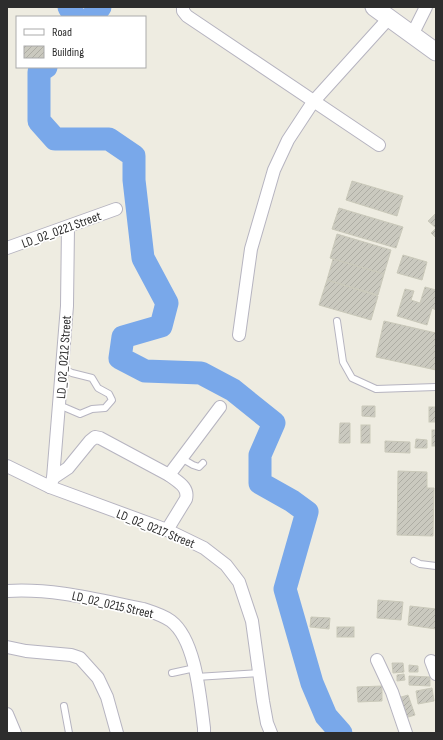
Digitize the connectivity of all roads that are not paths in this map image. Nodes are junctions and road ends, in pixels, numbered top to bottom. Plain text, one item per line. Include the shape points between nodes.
1 (184, 7) edge
2 (374, 7) edge
3 (426, 7) edge
4 (389, 18) junction
5 (412, 34) junction
6 (436, 52) edge
7 (313, 102) junction
8 (379, 145) dead end
9 (116, 209) dead end
10 (68, 227) junction
11 (7, 248) edge
12 (337, 321) dead end
13 (239, 335) dead end
14 (62, 368) junction
15 (436, 387) edge
16 (60, 405) junction
17 (220, 407) dead end
18 (181, 458) junction
19 (203, 463) dead end
20 (7, 466) edge
21 (169, 475) junction
22 (52, 483) junction
23 (167, 530) junction
24 (414, 561) dead end
25 (436, 566) edge
26 (7, 591) edge
27 (7, 647) edge
28 (377, 660) dead end
29 (431, 661) dead end
30 (172, 673) dead end
31 (196, 673) junction
32 (259, 673) junction
33 (436, 674) edge
34 (64, 706) dead end
35 (7, 714) edge
36 (15, 733) edge
37 (68, 733) edge
38 (117, 733) edge
39 (204, 733) edge
40 (271, 733) edge
41 (406, 733) edge

1 - 7 street via 183,11 187,16
2 - 4 main road
3 - 5 street
4 - 5 main road
4 - 7 street
5 - 6 main road
7 - 8 street
7 - 13 street via 288,140 272,175 251,249
9 - 10 street, LD_02_0221 Street
10 - 11 street, LD_02_0221 Street
10 - 14 street, LD_02_0212 Street via 67,306
12 - 15 lane via 343,362 352,378 376,389
14 - 16 street, LD_02_0212 Street
14 - 16 lane via 92,378 98,388 109,394 112,400 105,408 92,409 80,414
16 - 22 street, LD_02_0212 Street
17 - 18 street
18 - 19 lane via 199,467
18 - 21 street
20 - 22 street, LD_02_0217 Street
21 - 22 street via 95,437
21 - 23 street via 184,486 187,495
22 - 23 street, LD_02_0217 Street
23 - 32 street, LD_02_0217 Street via 204,548 226,565 239,582 252,621
24 - 25 lane
26 - 31 street, LD_02_0215 Street via 27,589 61,592 155,613 171,621 181,632
27 - 38 street via 80,658 98,678 107,697
28 - 41 street via 392,692
29 - 33 street
30 - 31 lane
31 - 32 lane
31 - 39 street, LD_02_0215 Street
32 - 40 street, LD_02_0217 Street
34 - 37 lane
35 - 36 street

